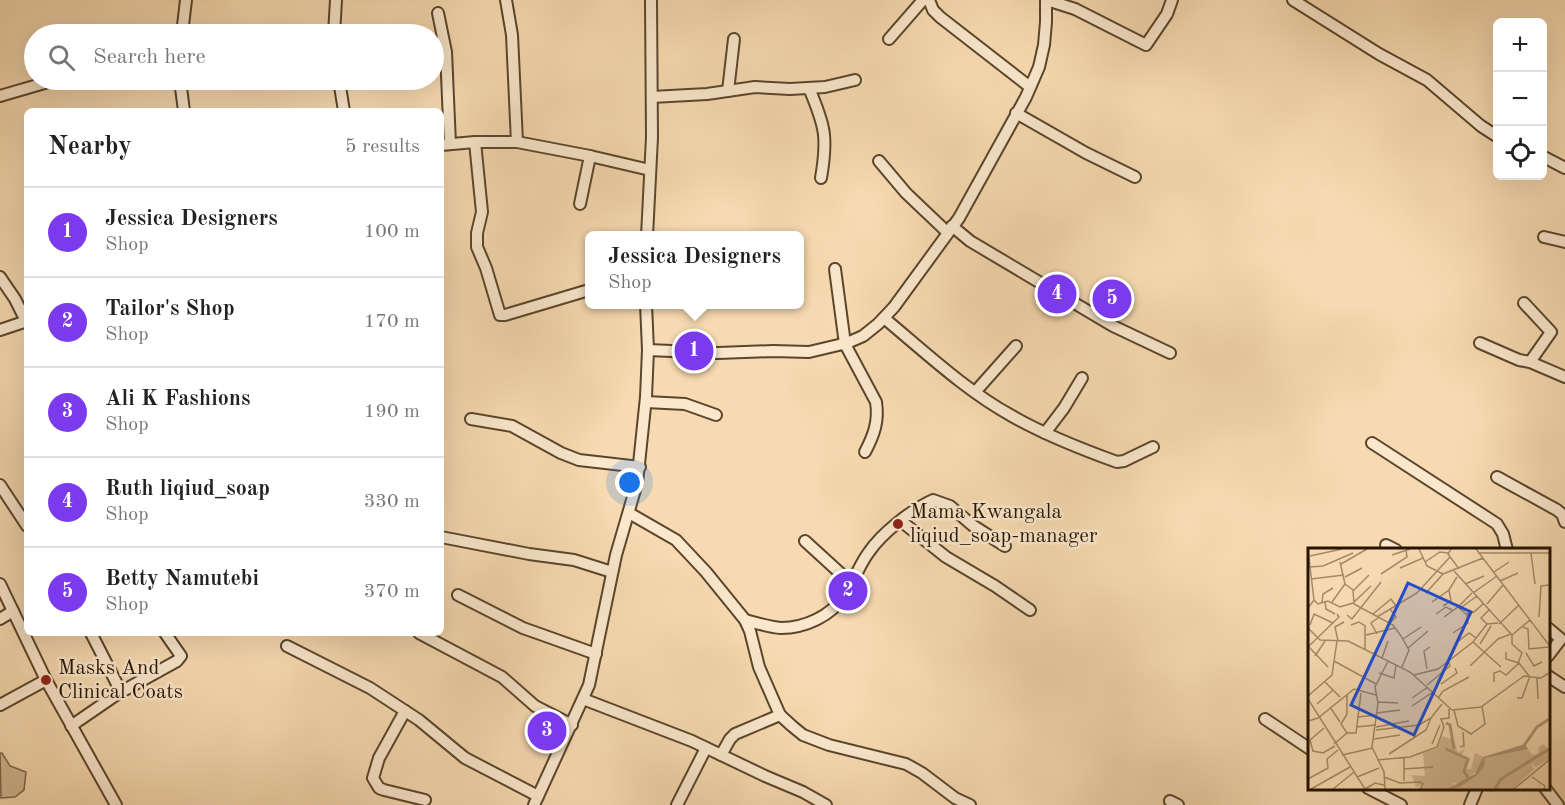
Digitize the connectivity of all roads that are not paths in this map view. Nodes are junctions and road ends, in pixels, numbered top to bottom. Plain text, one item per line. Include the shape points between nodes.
1 (186, 0) edge
2 (336, 0) edge
3 (506, 0) edge
4 (651, 0) edge
5 (923, 0) edge
6 (929, 0) edge
7 (1046, 0) edge
8 (1172, 0) edge
9 (1293, 0) edge
10 (438, 13) dead end
11 (183, 24) edge
12 (335, 24) edge
13 (440, 24) edge
14 (734, 39) dead end
15 (889, 39) dead end
16 (444, 42) edge
17 (855, 80) dead end
18 (1030, 87) junction
19 (809, 88) junction
20 (24, 89) edge
21 (181, 90) edge
22 (341, 90) edge
23 (728, 91) junction
24 (0, 96) edge
25 (652, 97) junction
26 (184, 108) edge
27 (344, 108) edge
28 (1016, 113) junction
29 (1493, 134) edge
30 (475, 142) junction
31 (517, 142) junction
32 (446, 145) edge
33 (590, 156) junction
34 (1547, 159) edge
35 (879, 161) dead end
36 (1565, 168) edge
37 (650, 170) junction
38 (1135, 177) dead end
39 (821, 178) dead end
40 (580, 204) dead end
41 (950, 229) junction
42 (647, 231) edge
43 (1544, 237) dead end
44 (1565, 242) edge
45 (835, 269) dead end
46 (0, 277) edge
47 (585, 291) edge
48 (1524, 303) dead end
49 (646, 309) edge
50 (24, 317) edge
51 (884, 318) junction
52 (24, 322) edge
53 (0, 330) edge
54 (1480, 343) dead end
55 (845, 344) junction
56 (1016, 346) dead end
57 (648, 350) junction
58 (1170, 353) dead end
59 (1530, 362) junction
60 (1565, 377) edge
61 (1082, 378) dead end
62 (976, 392) junction
63 (646, 402) junction
64 (716, 415) dead end
65 (471, 419) dead end
66 (1045, 433) junction
67 (1372, 443) dead end
68 (1153, 447) dead end
69 (866, 452) dead end
70 (640, 467) junction
71 (1497, 477) dead end
72 (0, 485) edge
73 (629, 513) junction
74 (24, 521) edge
75 (901, 521) junction
76 (1565, 522) edge
77 (444, 538) edge
78 (805, 541) dead end
79 (1005, 546) dead end
80 (1506, 548) edge
81 (612, 572) junction
82 (0, 584) edge
83 (851, 584) junction
84 (458, 595) dead end
85 (13, 610) junction
86 (1030, 610) dead end
87 (0, 619) edge
88 (745, 620) junction
89 (1550, 630) edge
90 (24, 633) edge
91 (25, 636) edge
92 (93, 636) edge
93 (167, 636) edge
94 (425, 636) edge
95 (1563, 640) edge
96 (287, 646) dead end
97 (596, 654) junction
98 (1550, 654) edge
99 (1550, 677) edge
100 (46, 680) junction
101 (1565, 687) edge
102 (119, 693) junction
103 (583, 699) junction
104 (0, 705) edge
105 (405, 711) junction
106 (780, 715) junction
107 (1265, 718) dead end
108 (572, 725) junction
109 (71, 726) junction
110 (706, 748) junction
111 (1308, 748) edge
112 (721, 755) junction
113 (1370, 790) edge
114 (1477, 790) edge
115 (1546, 790) edge
116 (536, 800) edge
117 (425, 801) dead end
118 (952, 801) edge
119 (117, 805) edge
120 (677, 805) edge
121 (826, 805) edge
122 (970, 805) edge
123 (1401, 805) edge
124 (1470, 805) edge
125 (1558, 805) edge

1 - 11 street
2 - 12 street
3 - 31 street via 512,35
4 - 25 street
5 - 15 street
6 - 18 street via 940,17
7 - 8 street via 1075,9 1146,45
7 - 18 street via 1044,45
9 - 29 street via 1427,80
10 - 13 street
14 - 23 street
16 - 32 street
17 - 19 street
18 - 28 street
19 - 23 street
19 - 39 street via 826,138
20 - 24 street
21 - 26 street
22 - 27 street
23 - 25 street
25 - 37 street
28 - 38 street
28 - 41 street
30 - 31 street
30 - 32 street
30 - 47 street via 482,212 477,247 500,315
31 - 33 street
33 - 37 street
33 - 40 street
34 - 36 street
35 - 41 street via 906,193
37 - 42 street
41 - 51 street
41 - 58 street via 1113,326
43 - 44 street
45 - 55 street
46 - 50 street
48 - 59 street via 1551,332
49 - 57 street
51 - 55 street via 863,336
51 - 62 street
52 - 53 street
54 - 59 street
55 - 57 street via 809,352
55 - 69 street via 876,402 877,422
56 - 62 street
57 - 63 street
59 - 60 street
61 - 66 street
62 - 66 street
63 - 64 street via 684,404
63 - 70 street
65 - 70 street via 512,426 570,458
66 - 68 street via 1117,462
67 - 80 street via 1497,524
70 - 73 street
71 - 76 street via 1557,510
72 - 74 street
73 - 81 street
73 - 88 street via 675,540
75 - 79 street via 927,502 937,500
75 - 83 street via 868,552
75 - 86 street via 946,557
77 - 81 street via 574,560
78 - 83 street
81 - 97 street
82 - 85 street
83 - 88 street via 835,608 814,621 780,628
84 - 97 street via 523,628
85 - 87 street
85 - 90 street
88 - 106 street via 759,667
89 - 95 street
91 - 100 street
92 - 102 street
93 - 102 street via 181,656 177,661
94 - 108 street via 502,677 535,706
95 - 98 street
96 - 105 street via 370,688
97 - 103 street
99 - 101 street
100 - 104 street
100 - 109 street
102 - 109 street
103 - 108 street
103 - 110 street
105 - 116 street via 465,758
105 - 117 street via 373,778 379,788 390,793
106 - 112 street via 735,734
106 - 118 street via 803,735 906,764 922,773
107 - 111 street
108 - 116 street
109 - 119 street
110 - 112 street
110 - 120 street
112 - 121 street
113 - 123 street
114 - 124 street
115 - 125 street
118 - 122 street

